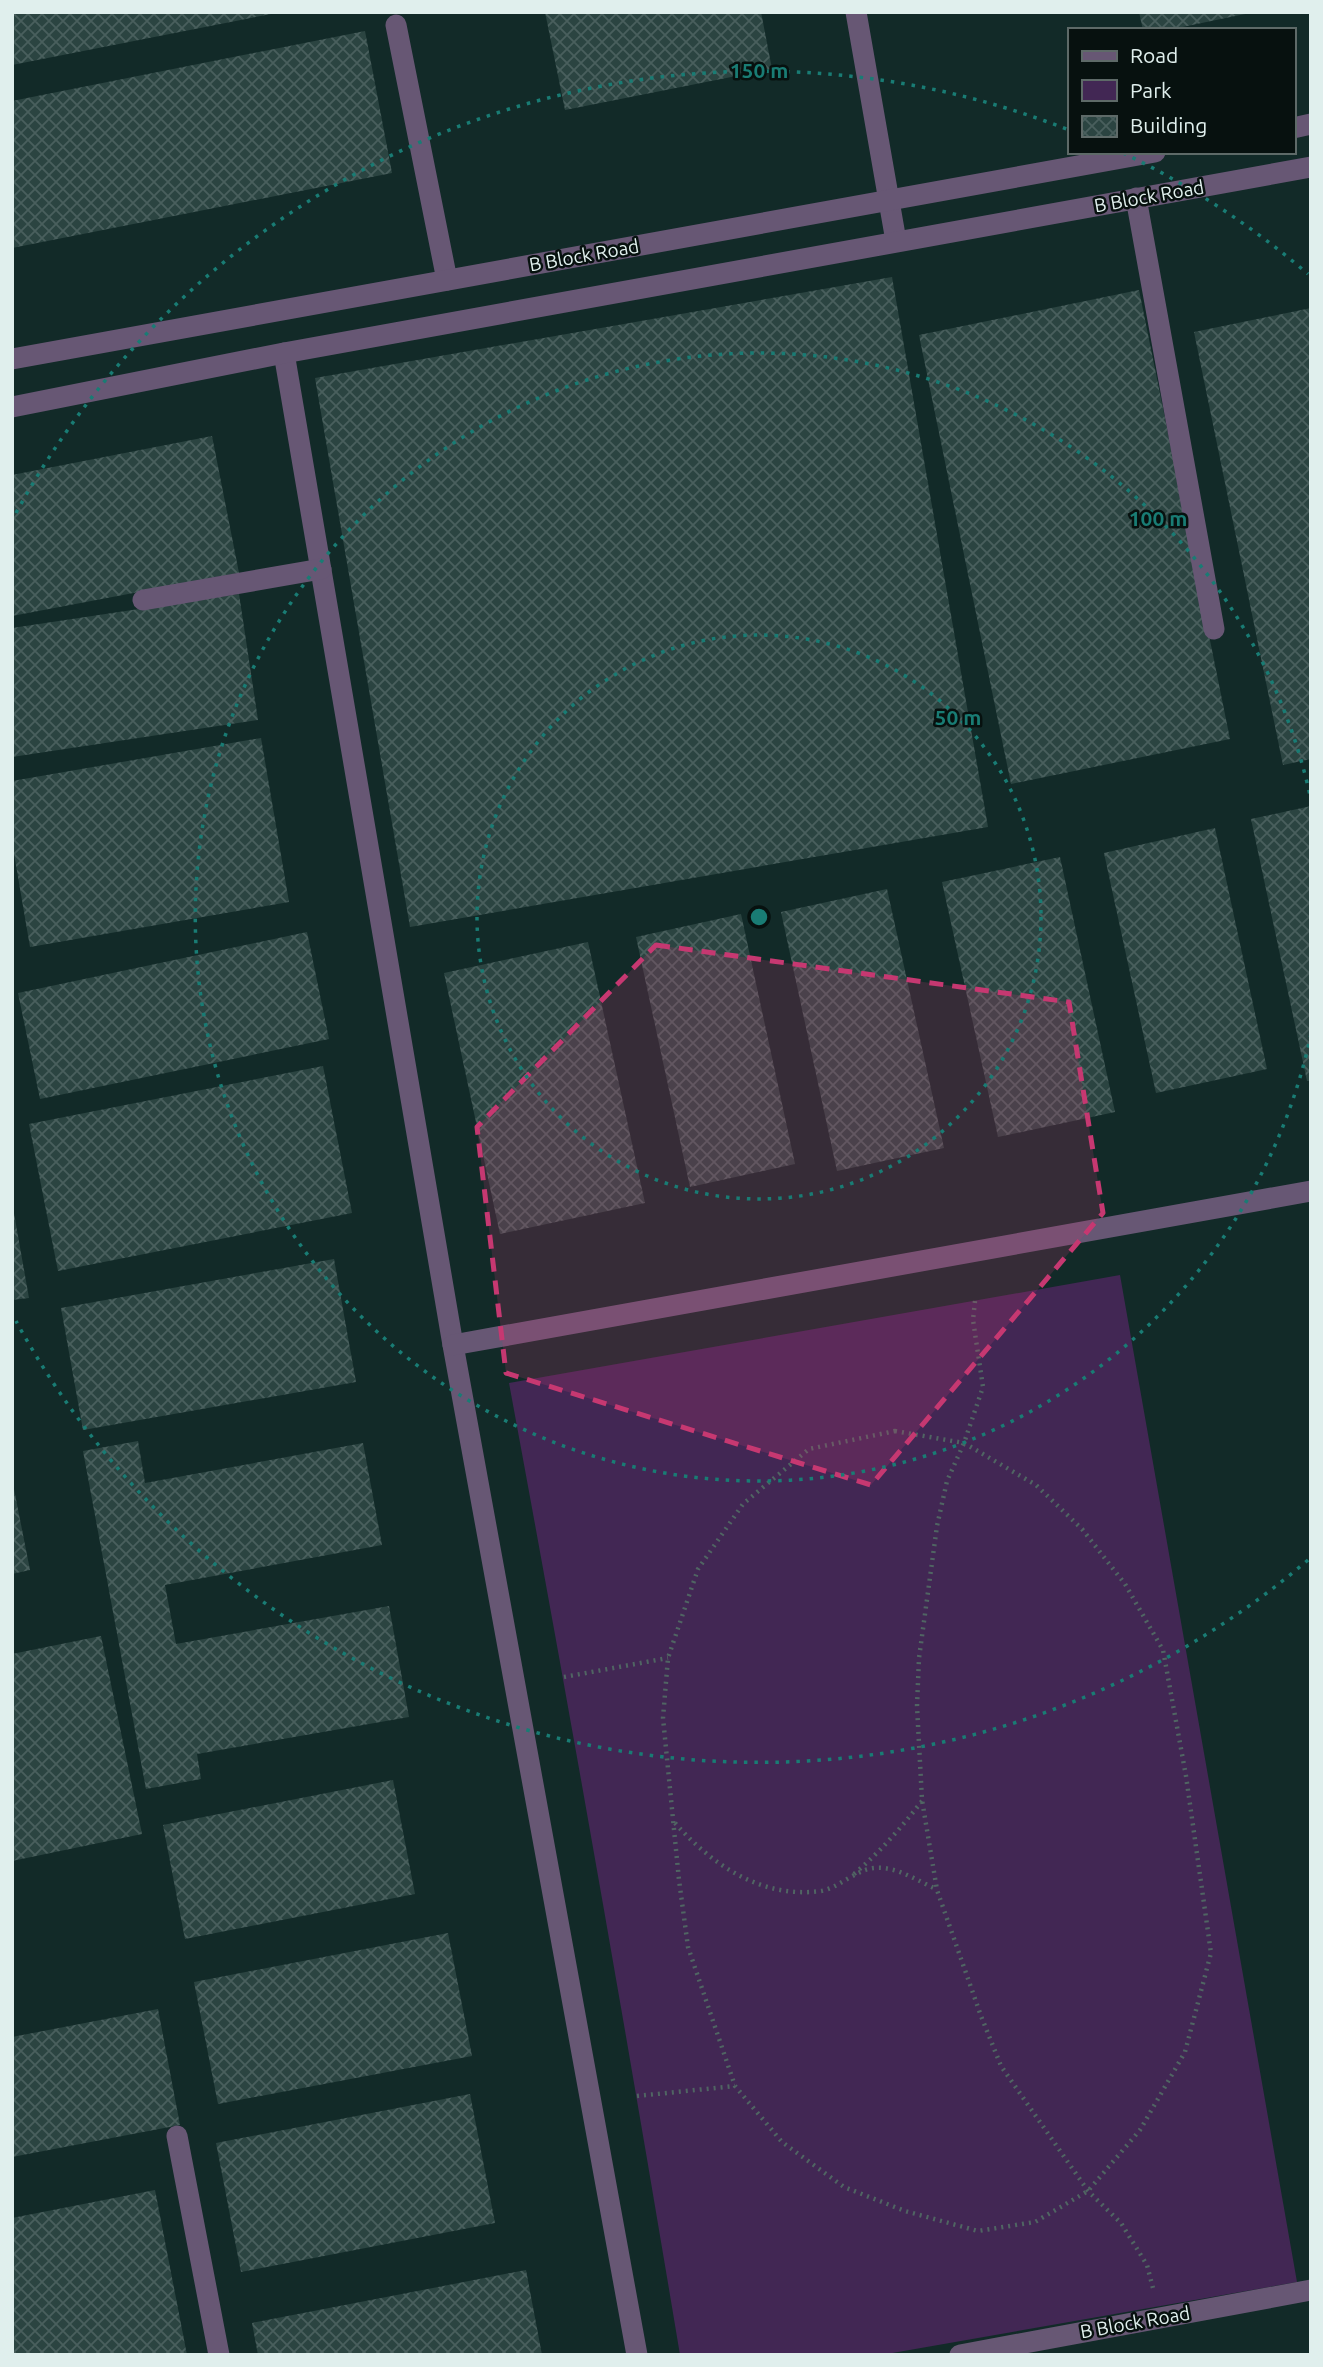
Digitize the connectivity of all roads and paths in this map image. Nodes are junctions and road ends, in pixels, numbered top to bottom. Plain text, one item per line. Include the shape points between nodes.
1 (856, 12) edge
2 (396, 25) dead end
3 (1144, 154) edge
4 (1311, 167) edge
5 (1136, 198) junction
6 (889, 200) junction
7 (896, 241) junction
8 (447, 280) junction
9 (284, 354) junction
10 (12, 359) edge
11 (12, 407) edge
12 (321, 569) junction
13 (143, 600) dead end
14 (1214, 629) dead end
15 (1311, 1191) edge
16 (975, 1301) dead end
17 (453, 1345) junction
18 (964, 1443) junction
19 (668, 1658) junction
20 (564, 1677) dead end
21 (922, 1800) junction
22 (674, 1822) junction
23 (850, 1877) junction
24 (937, 1890) junction
25 (735, 2086) junction
26 (637, 2096) dead end
27 (177, 2136) dead end
28 (1088, 2191) junction
29 (1311, 2290) edge
30 (1155, 2296) dead end
31 (219, 2355) edge
32 (637, 2355) edge
33 (960, 2355) edge

1 - 6 street
2 - 8 street
3 - 6 street, B Block Road
4 - 5 street, B Block Road
5 - 7 street, B Block Road
5 - 14 street
6 - 7 street
6 - 8 street, B Block Road
7 - 9 street, B Block Road
8 - 10 street, B Block Road
9 - 11 street, B Block Road
9 - 12 street
12 - 13 street
12 - 17 street
15 - 17 street
16 - 18 path via 973,1320 983,1387
17 - 32 street
18 - 19 path via 895,1431 809,1449 743,1504 698,1569
18 - 21 path via 947,1481 937,1526 919,1658
18 - 28 path via 1036,1485 1082,1529 1125,1584 1163,1650 1186,1776 1211,1953 1185,2052 1140,2130
19 - 20 path
19 - 22 path via 663,1718
21 - 23 path via 895,1835
21 - 24 path
22 - 23 path via 720,1866 781,1891 823,1891
22 - 25 path via 688,1947
23 - 24 path via 874,1868 895,1871
24 - 28 path via 1001,2066
25 - 26 path
25 - 28 path via 782,2141 844,2188 905,2211 978,2231 1035,2222
27 - 31 street
28 - 30 path via 1121,2223 1147,2265
29 - 33 street, B Block Road

